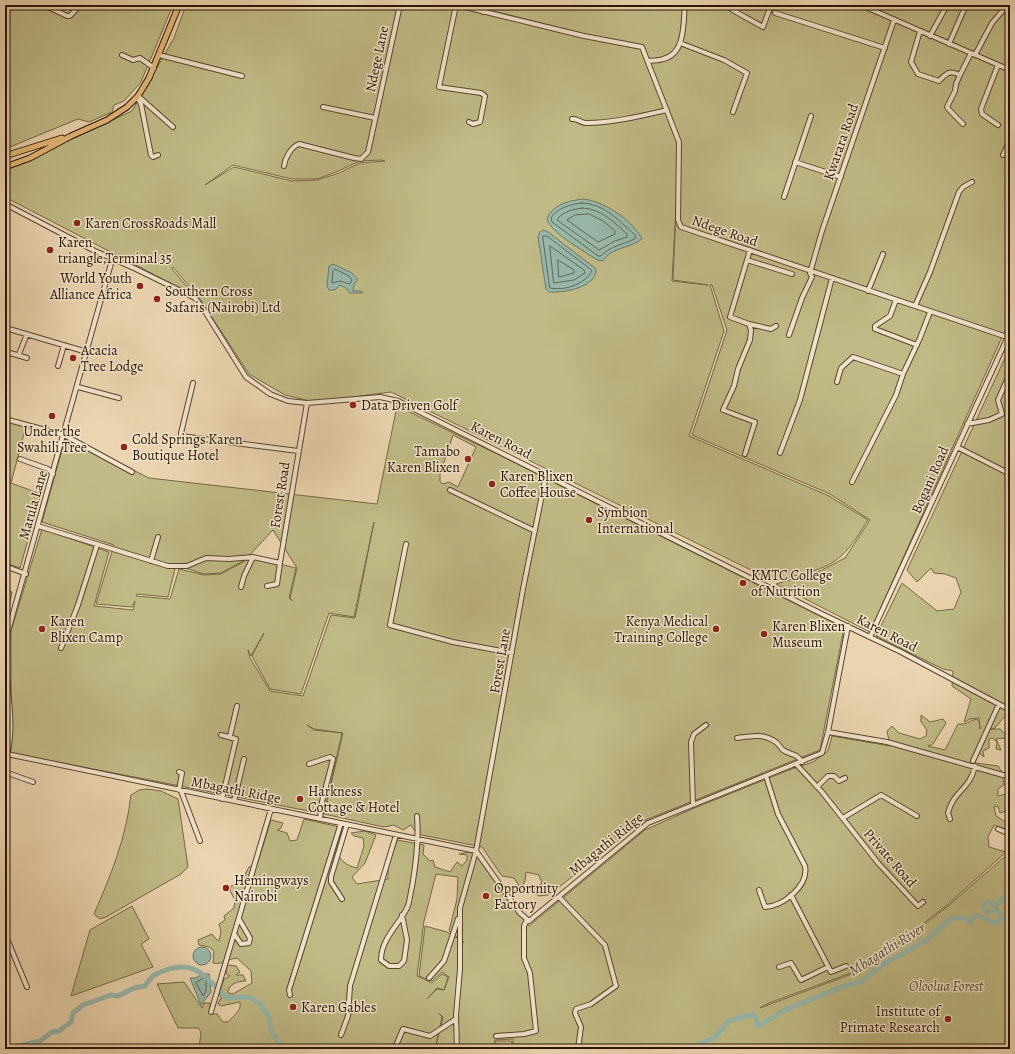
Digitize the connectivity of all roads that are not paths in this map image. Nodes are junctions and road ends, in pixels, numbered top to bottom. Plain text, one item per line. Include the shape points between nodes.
1 (9, 5) edge
2 (44, 5) edge
3 (80, 5) edge
4 (179, 5) edge
5 (400, 5) edge
6 (456, 5) edge
7 (484, 5) edge
8 (685, 5) edge
9 (726, 5) edge
10 (739, 5) edge
11 (771, 5) edge
12 (861, 5) edge
13 (947, 5) edge
14 (966, 5) edge
15 (868, 6) edge
16 (1005, 8) dead end
17 (5, 10) edge
18 (483, 12) junction
19 (736, 12) junction
20 (775, 13) dead end
21 (894, 20) junction
22 (920, 31) junction
23 (930, 36) junction
24 (680, 43) junction
25 (949, 44) junction
26 (885, 48) junction
27 (159, 54) junction
28 (973, 54) junction
29 (122, 56) dead end
30 (648, 61) junction
31 (998, 65) junction
32 (154, 68) junction
33 (1010, 70) edge
34 (960, 75) junction
35 (242, 76) dead end
36 (137, 97) junction
37 (323, 107) dead end
38 (667, 110) junction
39 (734, 112) dead end
40 (811, 116) dead end
41 (375, 118) junction
42 (572, 119) dead end
43 (468, 122) dead end
44 (963, 124) dead end
45 (998, 125) dead end
46 (173, 127) dead end
47 (71, 136) junction
48 (1010, 140) edge
49 (16, 151) junction
50 (158, 155) dead end
51 (1003, 155) dead end
52 (5, 156) edge
53 (19, 161) junction
54 (795, 162) junction
55 (284, 166) dead end
56 (5, 167) edge
57 (841, 177) junction
58 (972, 182) dead end
59 (784, 197) dead end
60 (5, 204) edge
61 (750, 250) junction
62 (883, 254) dead end
63 (112, 260) junction
64 (747, 260) junction
65 (811, 271) junction
66 (792, 274) dead end
67 (832, 278) junction
68 (868, 291) junction
69 (896, 300) junction
70 (915, 306) junction
71 (930, 312) junction
72 (749, 324) junction
73 (776, 326) dead end
74 (6, 329) edge
75 (1010, 332) edge
76 (28, 334) junction
77 (789, 335) dead end
78 (1007, 337) junction
79 (64, 345) junction
80 (917, 345) junction
81 (87, 352) junction
82 (12, 353) dead end
83 (19, 354) junction
84 (27, 358) dead end
85 (58, 366) dead end
86 (1010, 373) edge
87 (903, 374) junction
88 (837, 382) dead end
89 (193, 383) dead end
90 (78, 387) junction
91 (119, 398) dead end
92 (307, 403) junction
93 (5, 419) edge
94 (968, 424) junction
95 (64, 435) junction
96 (957, 447) junction
97 (298, 451) junction
98 (780, 453) dead end
99 (745, 454) dead end
100 (20, 459) dead end
101 (132, 472) dead end
102 (53, 474) junction
103 (1010, 474) edge
104 (546, 475) junction
105 (852, 482) dead end
106 (450, 490) dead end
107 (38, 526) junction
108 (535, 531) junction
109 (158, 537) dead end
110 (97, 544) junction
111 (406, 544) dead end
112 (253, 557) junction
113 (151, 561) junction
114 (280, 564) junction
115 (5, 566) edge
116 (26, 574) junction
117 (267, 586) dead end
118 (241, 587) dead end
119 (848, 626) junction
120 (870, 637) junction
121 (61, 648) dead end
122 (512, 653) junction
123 (999, 704) junction
124 (238, 706) dead end
125 (1009, 708) edge
126 (706, 725) dead end
127 (828, 732) junction
128 (221, 735) dead end
129 (230, 736) junction
130 (737, 738) dead end
131 (7, 754) junction
132 (244, 759) dead end
133 (5, 760) edge
134 (973, 761) dead end
135 (802, 762) junction
136 (309, 764) dead end
137 (796, 764) junction
138 (975, 766) junction
139 (5, 772) edge
140 (179, 772) dead end
141 (766, 776) junction
142 (1010, 777) edge
143 (845, 778) dead end
144 (33, 782) dead end
145 (817, 787) junction
146 (180, 790) junction
147 (222, 799) junction
148 (234, 801) junction
149 (693, 805) junction
150 (271, 809) junction
151 (417, 816) dead end
152 (917, 816) dead end
153 (843, 818) junction
154 (320, 819) junction
155 (950, 819) dead end
156 (341, 823) junction
157 (347, 824) junction
158 (998, 829) dead end
159 (1010, 834) edge
160 (396, 835) junction
161 (419, 840) junction
162 (200, 841) dead end
163 (476, 851) junction
164 (759, 890) dead end
165 (791, 895) junction
166 (560, 897) junction
167 (342, 899) dead end
168 (923, 902) dead end
169 (402, 915) junction
170 (459, 917) junction
171 (239, 919) junction
172 (528, 920) junction
173 (5, 934) edge
174 (235, 935) junction
175 (828, 966) junction
176 (846, 966) dead end
177 (779, 967) dead end
178 (430, 978) dead end
179 (26, 987) dead end
180 (290, 995) dead end
181 (211, 1012) dead end
182 (456, 1019) junction
183 (341, 1035) dead end
184 (496, 1036) dead end
185 (396, 1048) edge
186 (457, 1049) edge
187 (578, 1049) edge

1 - 17 street
2 - 3 street via 67,16
4 - 27 main road
5 - 41 street, Ndege Lane
6 - 18 street, Ndege Road
6 - 43 street via 439,87 481,93 485,96 480,122
7 - 18 street
8 - 24 street
9 - 19 street
10 - 19 street
11 - 19 street via 764,26
12 - 15 street
13 - 23 street
14 - 25 street
15 - 21 street
16 - 28 street via 992,23
18 - 30 street, Ndege Road via 584,36 640,46
20 - 26 street
21 - 22 street
21 - 26 street, Kwarara Road
22 - 23 street
22 - 34 street via 911,62 914,71 937,81 946,72 951,71
23 - 25 street
24 - 30 street via 678,49 664,60
24 - 39 street via 724,60 747,73
25 - 28 street
26 - 57 street, Kwarara Road
27 - 32 main road
27 - 35 street
28 - 31 street
28 - 34 street
29 - 32 street via 133,60 140,58
30 - 38 street, Ndege Road
31 - 33 street
31 - 45 street via 981,109 982,114
32 - 36 main road
34 - 44 street via 947,107 948,111 958,117
36 - 46 street
36 - 47 main road via 118,114
36 - 50 street via 141,104 151,155
37 - 41 street
38 - 42 street via 638,117 586,123 577,118
38 - 61 street, Ndege Road via 680,147 679,226
40 - 54 street
41 - 55 street, Ndege Lane via 368,152 363,158 299,144 294,146
47 - 49 main road
47 - 53 main road via 30,158
48 - 51 street
49 - 52 main road
49 - 53 main road via 20,155
53 - 56 main road
54 - 57 street
54 - 59 street
57 - 65 street, Kwarara Road
58 - 70 street via 959,192
60 - 63 street, Karen Road
61 - 64 street
61 - 65 street, Ndege Road
62 - 68 street
63 - 81 street, Marula Lane
63 - 92 street, Karen Road via 195,298 250,381 282,399
64 - 66 street
64 - 72 street via 730,317
65 - 67 street, Ndege Road
65 - 77 street, Kwarara Road via 812,277
67 - 68 street, Ndege Road
67 - 98 street via 800,400
68 - 69 street, Ndege Road
69 - 70 street, Ndege Road
69 - 80 street via 890,316 875,326 875,329
70 - 71 street, Ndege Road
71 - 78 street, Ndege Road
71 - 80 street
72 - 73 street via 771,329
72 - 99 street via 751,330 748,346 723,410 755,422
74 - 76 street
75 - 78 street, Bogani Road
76 - 79 street
76 - 83 street
78 - 94 street, Bogani Road
79 - 81 street
79 - 85 street
80 - 87 street
81 - 90 street, Marula Lane
82 - 83 street
83 - 84 street
86 - 94 street via 998,400 1002,414 990,420
87 - 88 street via 853,357 841,368
87 - 105 street via 896,395
89 - 97 street via 181,436
90 - 91 street
90 - 95 street, Marula Lane
92 - 97 street, Forest Road
92 - 104 street, Karen Road via 372,397 394,399
93 - 95 street
94 - 96 street, Bogani Road
95 - 101 street
95 - 102 street, Marula Lane
96 - 103 street
96 - 120 street, Bogani Road
97 - 114 street, Forest Road
100 - 102 street via 48,469
102 - 107 street, Marula Lane
104 - 108 street, Forest Lane
104 - 119 street, Karen Road
106 - 108 street
107 - 110 street
107 - 116 street, Marula Lane
108 - 122 street, Forest Lane
109 - 113 street
110 - 113 street
110 - 121 street
111 - 122 street via 389,624 453,642
112 - 113 street via 206,558 181,567
112 - 114 street
112 - 118 street
114 - 117 street, Forest Road via 277,584
115 - 116 street
116 - 131 street, Marula Lane via 7,638
119 - 120 street, Karen Road
119 - 127 street, Mbagathi Ridge
120 - 123 street, Karen Road
122 - 163 street, Forest Lane
123 - 125 street, Karen Road
123 - 134 street
124 - 129 street
126 - 149 street via 694,734 691,742
127 - 135 street, Mbagathi Ridge via 822,753
127 - 138 street via 887,742
128 - 129 street
129 - 147 street via 236,739
130 - 135 street via 757,736 769,739 797,756
131 - 133 street, Marula Lane
131 - 146 street, Mbagathi Ridge
132 - 148 street
135 - 137 street, Mbagathi Ridge
136 - 154 street via 330,757 333,759
137 - 141 street, Mbagathi Ridge
137 - 145 street, Private Road
138 - 142 street
138 - 155 street via 971,780 952,800 948,813
139 - 144 street
140 - 146 street via 183,776
141 - 149 street, Mbagathi Ridge
141 - 165 street via 778,814 806,872 804,881
143 - 145 street via 840,781 834,776 828,776
145 - 153 street, Private Road
146 - 147 street, Mbagathi Ridge
146 - 162 street
147 - 148 street, Mbagathi Ridge
148 - 150 street, Mbagathi Ridge
149 - 166 street, Mbagathi Ridge via 648,823
150 - 154 street, Mbagathi Ridge
150 - 171 street
151 - 161 street
152 - 153 street, Private Road via 881,795
153 - 168 street, Private Road via 878,863 918,906
154 - 156 street, Mbagathi Ridge
156 - 157 street, Mbagathi Ridge
156 - 180 street
157 - 160 street, Mbagathi Ridge
157 - 167 street via 330,877
158 - 159 street
160 - 161 street, Mbagathi Ridge
160 - 183 street via 350,986 348,1016
161 - 163 street, Mbagathi Ridge
161 - 169 street via 409,902
163 - 170 street, Forest Lane
163 - 172 street
164 - 165 street via 765,907
165 - 175 street
166 - 172 street, Mbagathi Ridge
166 - 187 street via 605,945 616,986 594,1002 576,1009 580,1027
169 - 169 street via 385,941 381,960 389,966 399,966 404,961 407,940
170 - 178 street via 444,961
170 - 182 street via 460,969
171 - 174 street
171 - 174 street via 250,938 249,943 241,944
172 - 184 street via 524,926 524,958 530,973 536,1031
173 - 179 street
174 - 181 street
175 - 176 street via 832,972
175 - 177 street via 801,980 792,963
182 - 185 street via 430,1036 403,1029
182 - 186 street

